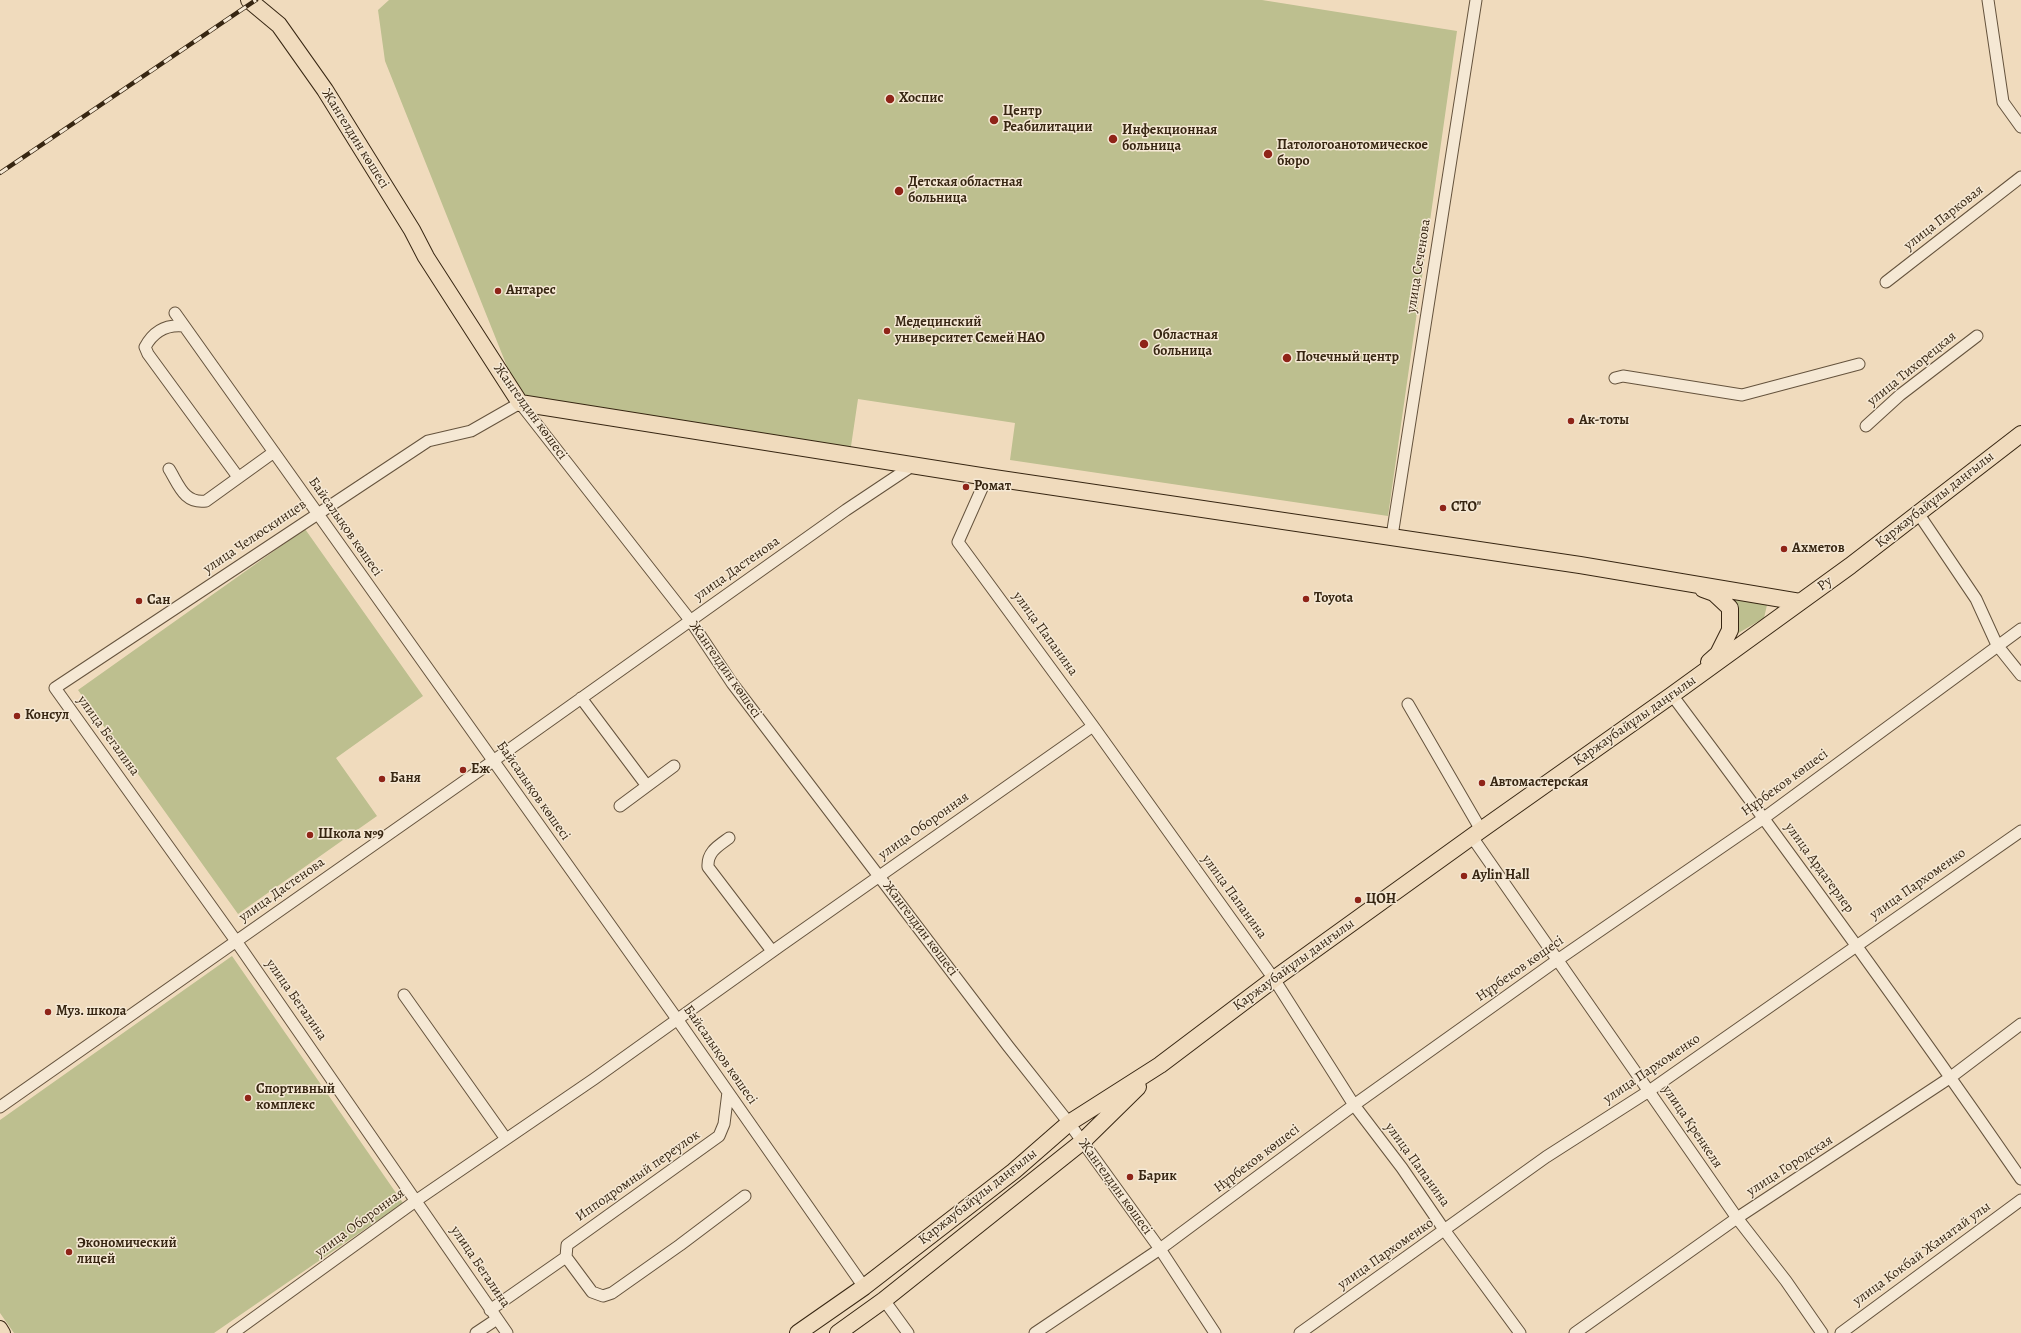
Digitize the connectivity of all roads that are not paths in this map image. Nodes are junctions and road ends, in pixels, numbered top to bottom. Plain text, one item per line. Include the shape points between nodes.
1 (249, 0) edge
2 (1476, 0) edge
3 (1988, 0) edge
4 (2021, 127) edge
5 (2021, 177) edge
6 (1886, 282) dead end
7 (175, 314) dead end
8 (184, 326) junction
9 (1977, 336) dead end
10 (1859, 364) dead end
11 (1615, 378) dead end
12 (520, 403) junction
13 (1866, 426) dead end
14 (2021, 434) edge
15 (274, 452) junction
16 (912, 466) junction
17 (169, 469) dead end
18 (238, 477) junction
19 (987, 478) junction
20 (1918, 513) junction
21 (318, 514) junction
22 (1392, 536) junction
23 (1850, 566) junction
24 (1674, 580) junction
25 (1759, 595) junction
26 (1800, 602) junction
27 (690, 620) junction
28 (2021, 629) edge
29 (1997, 645) junction
30 (2021, 675) edge
31 (1687, 684) junction
32 (55, 688) joint
33 (1672, 695) junction
34 (581, 698) junction
35 (1408, 704) dead end
36 (1093, 726) junction
37 (493, 761) junction
38 (674, 766) dead end
39 (647, 786) junction
40 (620, 806) dead end
41 (1764, 818) junction
42 (2021, 831) edge
43 (1476, 834) junction
44 (729, 838) dead end
45 (880, 876) junction
46 (236, 941) junction
47 (1856, 946) junction
48 (772, 951) junction
49 (1556, 961) junction
50 (1274, 979) junction
51 (404, 995) dead end
52 (677, 1019) junction
53 (2021, 1024) edge
54 (1160, 1065) junction
55 (1951, 1077) junction
56 (1649, 1091) junction
57 (728, 1092) junction
58 (1354, 1105) junction
59 (0, 1107) edge
60 (1069, 1123) junction
61 (506, 1139) junction
62 (1082, 1142) junction
63 (2021, 1179) edge
64 (745, 1196) dead end
65 (417, 1200) junction
66 (2021, 1200) edge
67 (1737, 1218) junction
68 (1445, 1231) junction
69 (1160, 1249) junction
70 (566, 1257) junction
71 (864, 1287) junction
72 (884, 1300) junction
73 (493, 1314) junction
74 (0, 1328) edge
75 (3, 1333) edge
76 (233, 1333) edge
77 (476, 1333) edge
78 (507, 1333) edge
79 (798, 1333) edge
80 (838, 1333) edge
81 (908, 1333) edge
82 (1035, 1333) edge
83 (1215, 1333) edge
84 (1300, 1333) edge
85 (1520, 1333) edge
86 (1575, 1333) edge
87 (1822, 1333) edge
88 (1841, 1333) edge

1 - 12 highway, Жангелдин көшесі via 279,25 325,90 426,257
2 - 22 street, улица Сеченова
3 - 4 street via 2002,102
5 - 6 street, улица Парковая
7 - 8 street, Байсалықов көшесі
8 - 15 street, Байсалықов көшесі
8 - 18 street via 176,325 156,332 145,347
9 - 13 street, улица Тихорецкая via 1900,394
10 - 11 street via 1742,395 1623,376
12 - 16 highway
12 - 21 street, улица Челюскинцев via 471,431 428,441
12 - 27 street, Жангелдин көшесі
14 - 20 highway, Қаржаубайұлы даңғылы
15 - 18 street
15 - 21 street, Байсалықов көшесі
16 - 19 highway
16 - 27 street, улица Дастенова
17 - 18 street via 186,497 198,502 206,501
19 - 22 highway
19 - 36 street, улица Папанина via 958,542
20 - 23 highway, Қаржаубайұлы даңғылы
20 - 29 street via 1976,599
21 - 32 street, улица Челюскинцев
21 - 37 street, Байсалықов көшесі
22 - 24 highway
23 - 25 highway via 1806,590
23 - 26 highway, Ру
24 - 25 highway
24 - 31 highway via 1714,593 1730,608 1730,630 1718,654
25 - 26 highway
26 - 31 highway, Қаржаубайұлы даңғылы
27 - 34 street, улица Дастенова
27 - 45 street, Жангелдин көшесі via 732,683
28 - 29 street, Нұрбеков көшесі
29 - 30 street
29 - 41 street, Нұрбеков көшесі
31 - 33 highway, Қаржаубайұлы даңғылы
32 - 46 street, улица Бегалина
33 - 41 street, улица Ардагерлер
33 - 43 highway, Қаржаубайұлы даңғылы
34 - 37 street, улица Дастенова
34 - 39 street
35 - 43 street, улица Кренкеля
36 - 45 street, улица Оборонная
36 - 50 street, улица Папанина
37 - 46 street, улица Дастенова
37 - 52 street, Байсалықов көшесі
38 - 39 street
39 - 40 street
41 - 47 street, улица Ардагерлер
41 - 49 street, Нұрбеков көшесі
42 - 47 street, улица Пархоменко
43 - 49 street, улица Кренкеля
43 - 50 highway, Қаржаубайұлы даңғылы
44 - 48 street via 712,851 708,867
45 - 48 street, улица Оборонная
45 - 60 street, Жангелдин көшесі
46 - 59 street, улица Дастенова
46 - 65 street, улица Бегалина
47 - 55 street, улица Ардагерлер
47 - 56 street, улица Пархоменко
48 - 52 street, улица Оборонная
49 - 56 street, улица Кренкеля
49 - 58 street, Нұрбеков көшесі
50 - 54 highway, Қаржаубайұлы даңғылы
50 - 58 street, улица Папанина
51 - 61 street
52 - 57 street, Байсалықов көшесі
52 - 61 street, улица Оборонная
53 - 55 street, улица Городская
54 - 60 highway, Қаржаубайұлы даңғылы
54 - 62 highway, Қаржаубайұлы даңғылы
55 - 63 street, улица Ардагерлер
55 - 67 street, улица Городская
56 - 67 street, улица Кренкеля
56 - 68 street, улица Пархоменко via 1546,1157
57 - 70 street, Ипподромный переулок via 724,1124 719,1136 567,1245
57 - 71 street, Байсалықов көшесі
58 - 68 street, улица Папанина via 1402,1168
58 - 69 street, Нұрбеков көшесі
60 - 62 street, Жангелдин көшесі
60 - 71 highway, Қаржаубайұлы даңғылы via 1014,1171
61 - 65 street, улица Оборонная
62 - 69 street, Жангелдин көшесі
62 - 72 highway, Қаржаубайұлы даңғылы
64 - 70 street via 680,1246 612,1293 603,1296 592,1292
65 - 73 street, улица Бегалина
65 - 76 street, улица Оборонная
66 - 88 street, улица Кокбай Жанатай улы
67 - 86 street, улица Городская
67 - 87 street, улица Кренкеля via 1786,1280
68 - 84 street, улица Пархоменко
68 - 85 street, улица Папанина
69 - 82 street, Нұрбеков көшесі
69 - 83 street, Жангелдин көшесі
70 - 73 street
71 - 79 highway, Қаржаубайұлы даңғылы
72 - 80 highway, Қаржаубайұлы даңғылы
72 - 81 street
73 - 77 street
73 - 78 street, улица Бегалина
74 - 75 main road

